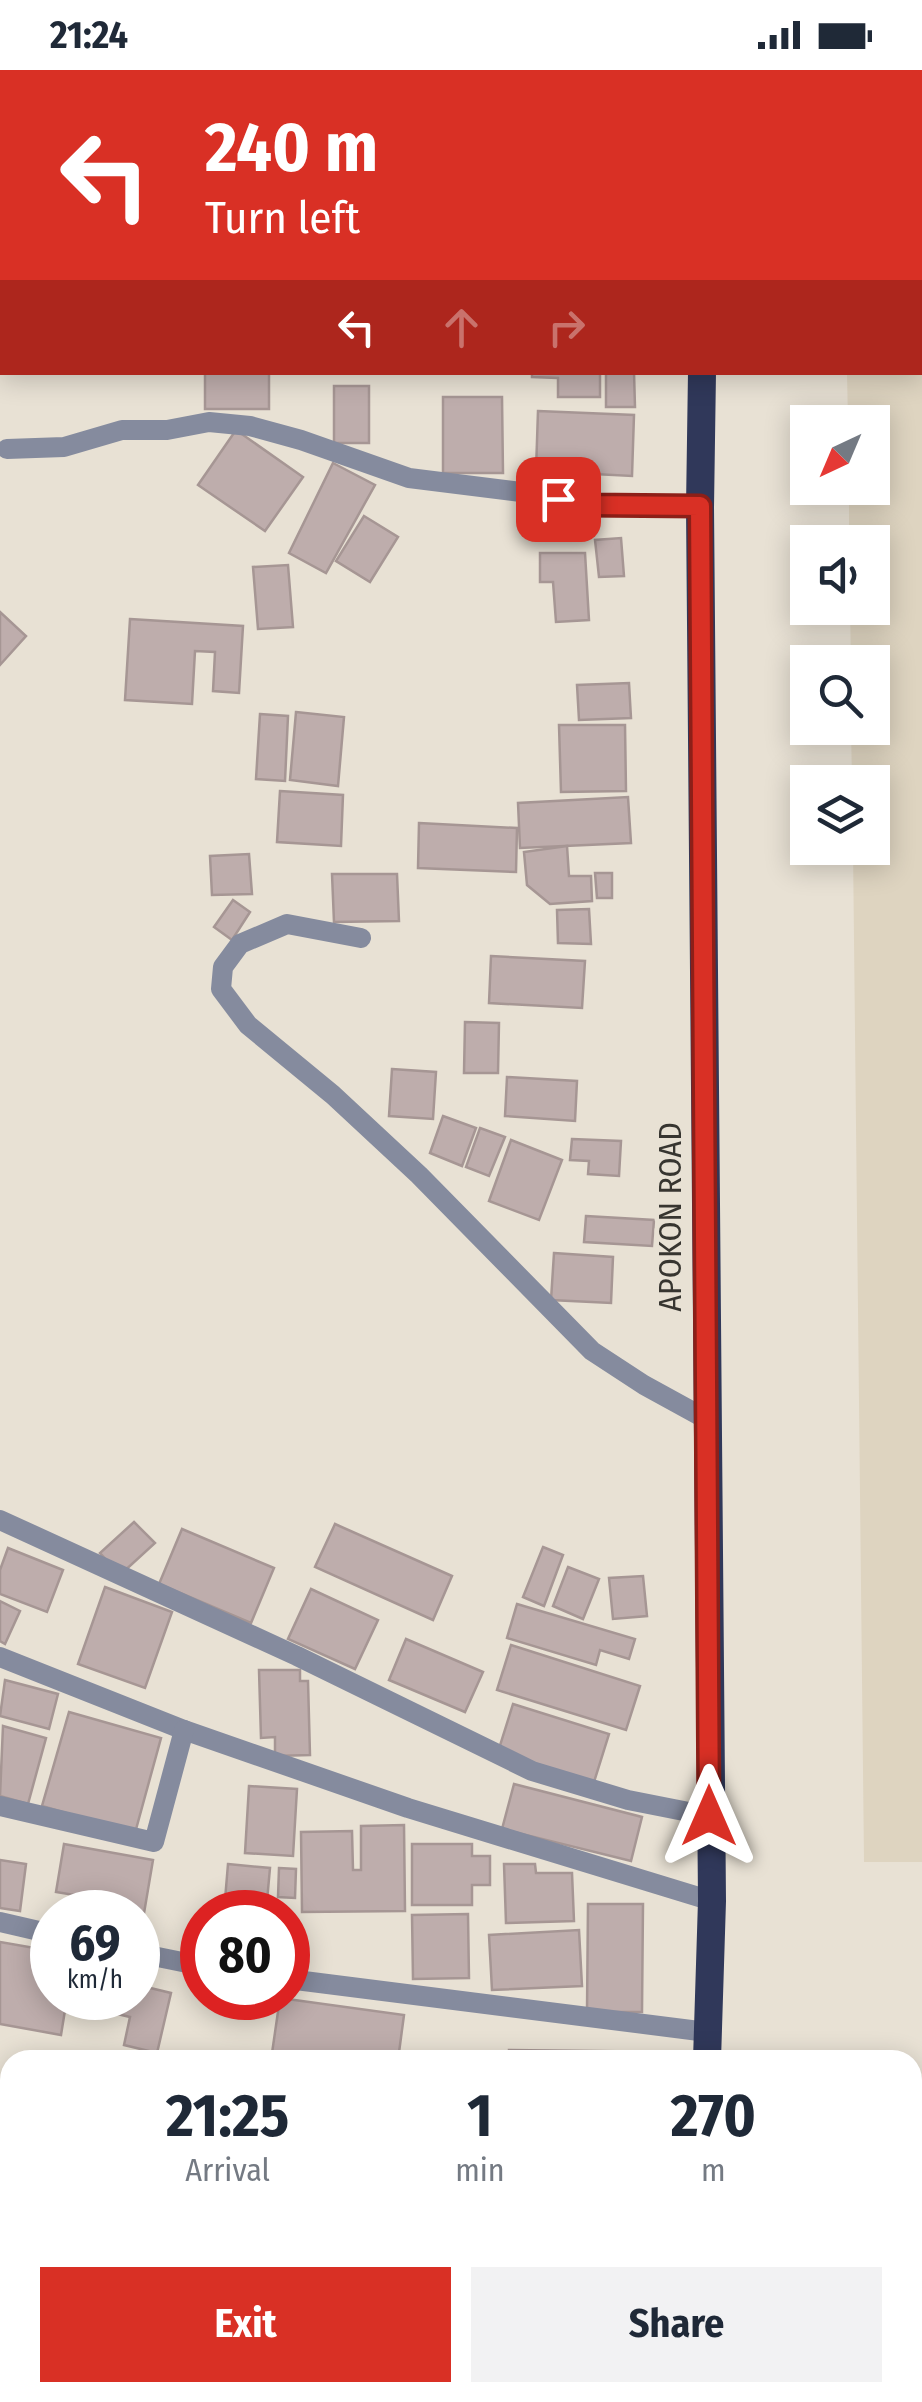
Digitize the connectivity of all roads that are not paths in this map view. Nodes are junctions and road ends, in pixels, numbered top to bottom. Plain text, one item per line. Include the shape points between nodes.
1 (702, 375) edge
2 (7, 450) dead end
3 (700, 506) junction
4 (361, 938) dead end
5 (706, 1418) junction
6 (0, 1520) edge
7 (0, 1657) edge
8 (184, 1730) junction
9 (0, 1806) edge
10 (709, 1816) junction
11 (712, 1902) junction
12 (0, 1922) edge
13 (30, 1929) edge
14 (310, 1983) edge
15 (707, 2046) edge

1 - 3 highway, APOKON ROAD
2 - 3 street via 209,422 301,440 409,478 586,505
3 - 5 highway, APOKON ROAD
4 - 5 street via 287,924 240,944 222,967 221,988 248,1025 419,1174 592,1351
5 - 10 highway, APOKON ROAD
6 - 10 street via 532,1771
7 - 8 street
8 - 9 street via 154,1842
8 - 11 street
10 - 11 highway, APOKON ROAD
11 - 15 highway, APOKON ROAD
12 - 13 street
14 - 15 street

